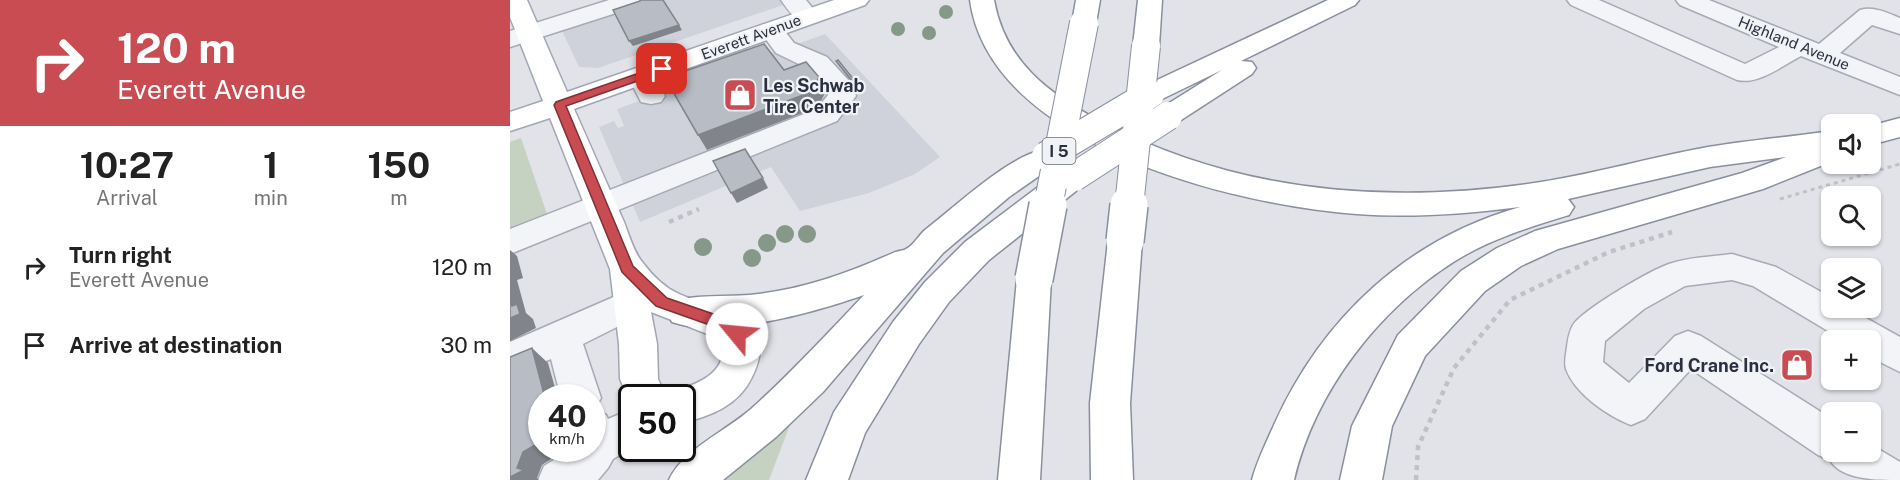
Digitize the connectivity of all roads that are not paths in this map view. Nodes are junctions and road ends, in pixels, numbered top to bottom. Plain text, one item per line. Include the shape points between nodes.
1 (597, 0) edge
2 (633, 0) edge
3 (857, 0) edge
4 (982, 0) edge
5 (1150, 0) edge
6 (1347, 0) edge
7 (1352, 0) edge
8 (1579, 0) edge
9 (1688, 0) edge
10 (801, 8) edge
11 (1086, 11) edge
12 (518, 24) edge
13 (1900, 27) edge
14 (771, 30) junction
15 (1811, 50) junction
16 (1898, 82) edge
17 (560, 105) junction
18 (1159, 105) junction
19 (510, 122) edge
20 (1900, 127) edge
21 (1881, 133) edge
22 (1821, 144) edge
23 (1821, 146) edge
24 (1821, 155) edge
25 (601, 205) junction
26 (510, 242) edge
27 (931, 244) junction
28 (630, 286) junction
29 (685, 312) junction
30 (551, 342) junction
31 (1900, 356) edge
32 (510, 360) edge
33 (577, 384) edge
34 (641, 384) edge
35 (696, 401) edge
36 (607, 434) edge
37 (1821, 435) edge
38 (1863, 462) edge
39 (559, 480) edge
40 (690, 480) edge
41 (827, 480) edge
42 (1019, 480) edge
43 (1112, 480) edge
44 (1273, 480) edge
45 (1362, 480) edge
46 (1892, 480) edge

1 - 12 street
2 - 12 street
3 - 10 main road, Everett Avenue
4 - 22 main road via 989,32 1005,60 1025,83 1058,108 1157,161 1258,191 1391,206 1441,204 1541,193 1710,157
5 - 43 main road, bridge via 1110,402
6 - 18 main road
7 - 18 main road
8 - 15 street via 1746,74
9 - 15 street, Highland Avenue
10 - 14 main road, Everett Avenue
11 - 42 main road, I 5, bridge via 1034,279
12 - 17 main road
13 - 15 street via 1869,15
14 - 17 main road, Everett Avenue via 646,86
14 - 25 street via 785,48 818,63 841,89 842,96 827,115
15 - 16 street, Highland Avenue
17 - 19 main road, Everett Avenue
17 - 25 main road
18 - 27 main road, bridge via 1041,160 998,189
18 - 41 main road, bridge via 977,251 938,292 906,333 848,425
20 - 21 main road
23 - 44 main road via 1499,224 1435,256 1400,282 1354,327 1309,393
24 - 45 main road via 1752,181 1547,240 1509,257 1473,281 1410,346 1372,426
25 - 26 street
25 - 28 main road
27 - 29 main road via 900,265 810,299 733,312
27 - 40 main road via 809,380 762,424
28 - 29 main road
28 - 30 street
28 - 34 main road
29 - 35 main road via 723,324 744,343 743,360 734,376 714,394
30 - 32 street
30 - 33 street via 566,347
31 - 37 street via 1764,276 1732,267 1678,274 1632,299 1587,334 1584,367 1631,407 1688,347
36 - 39 street via 587,465
38 - 46 street

